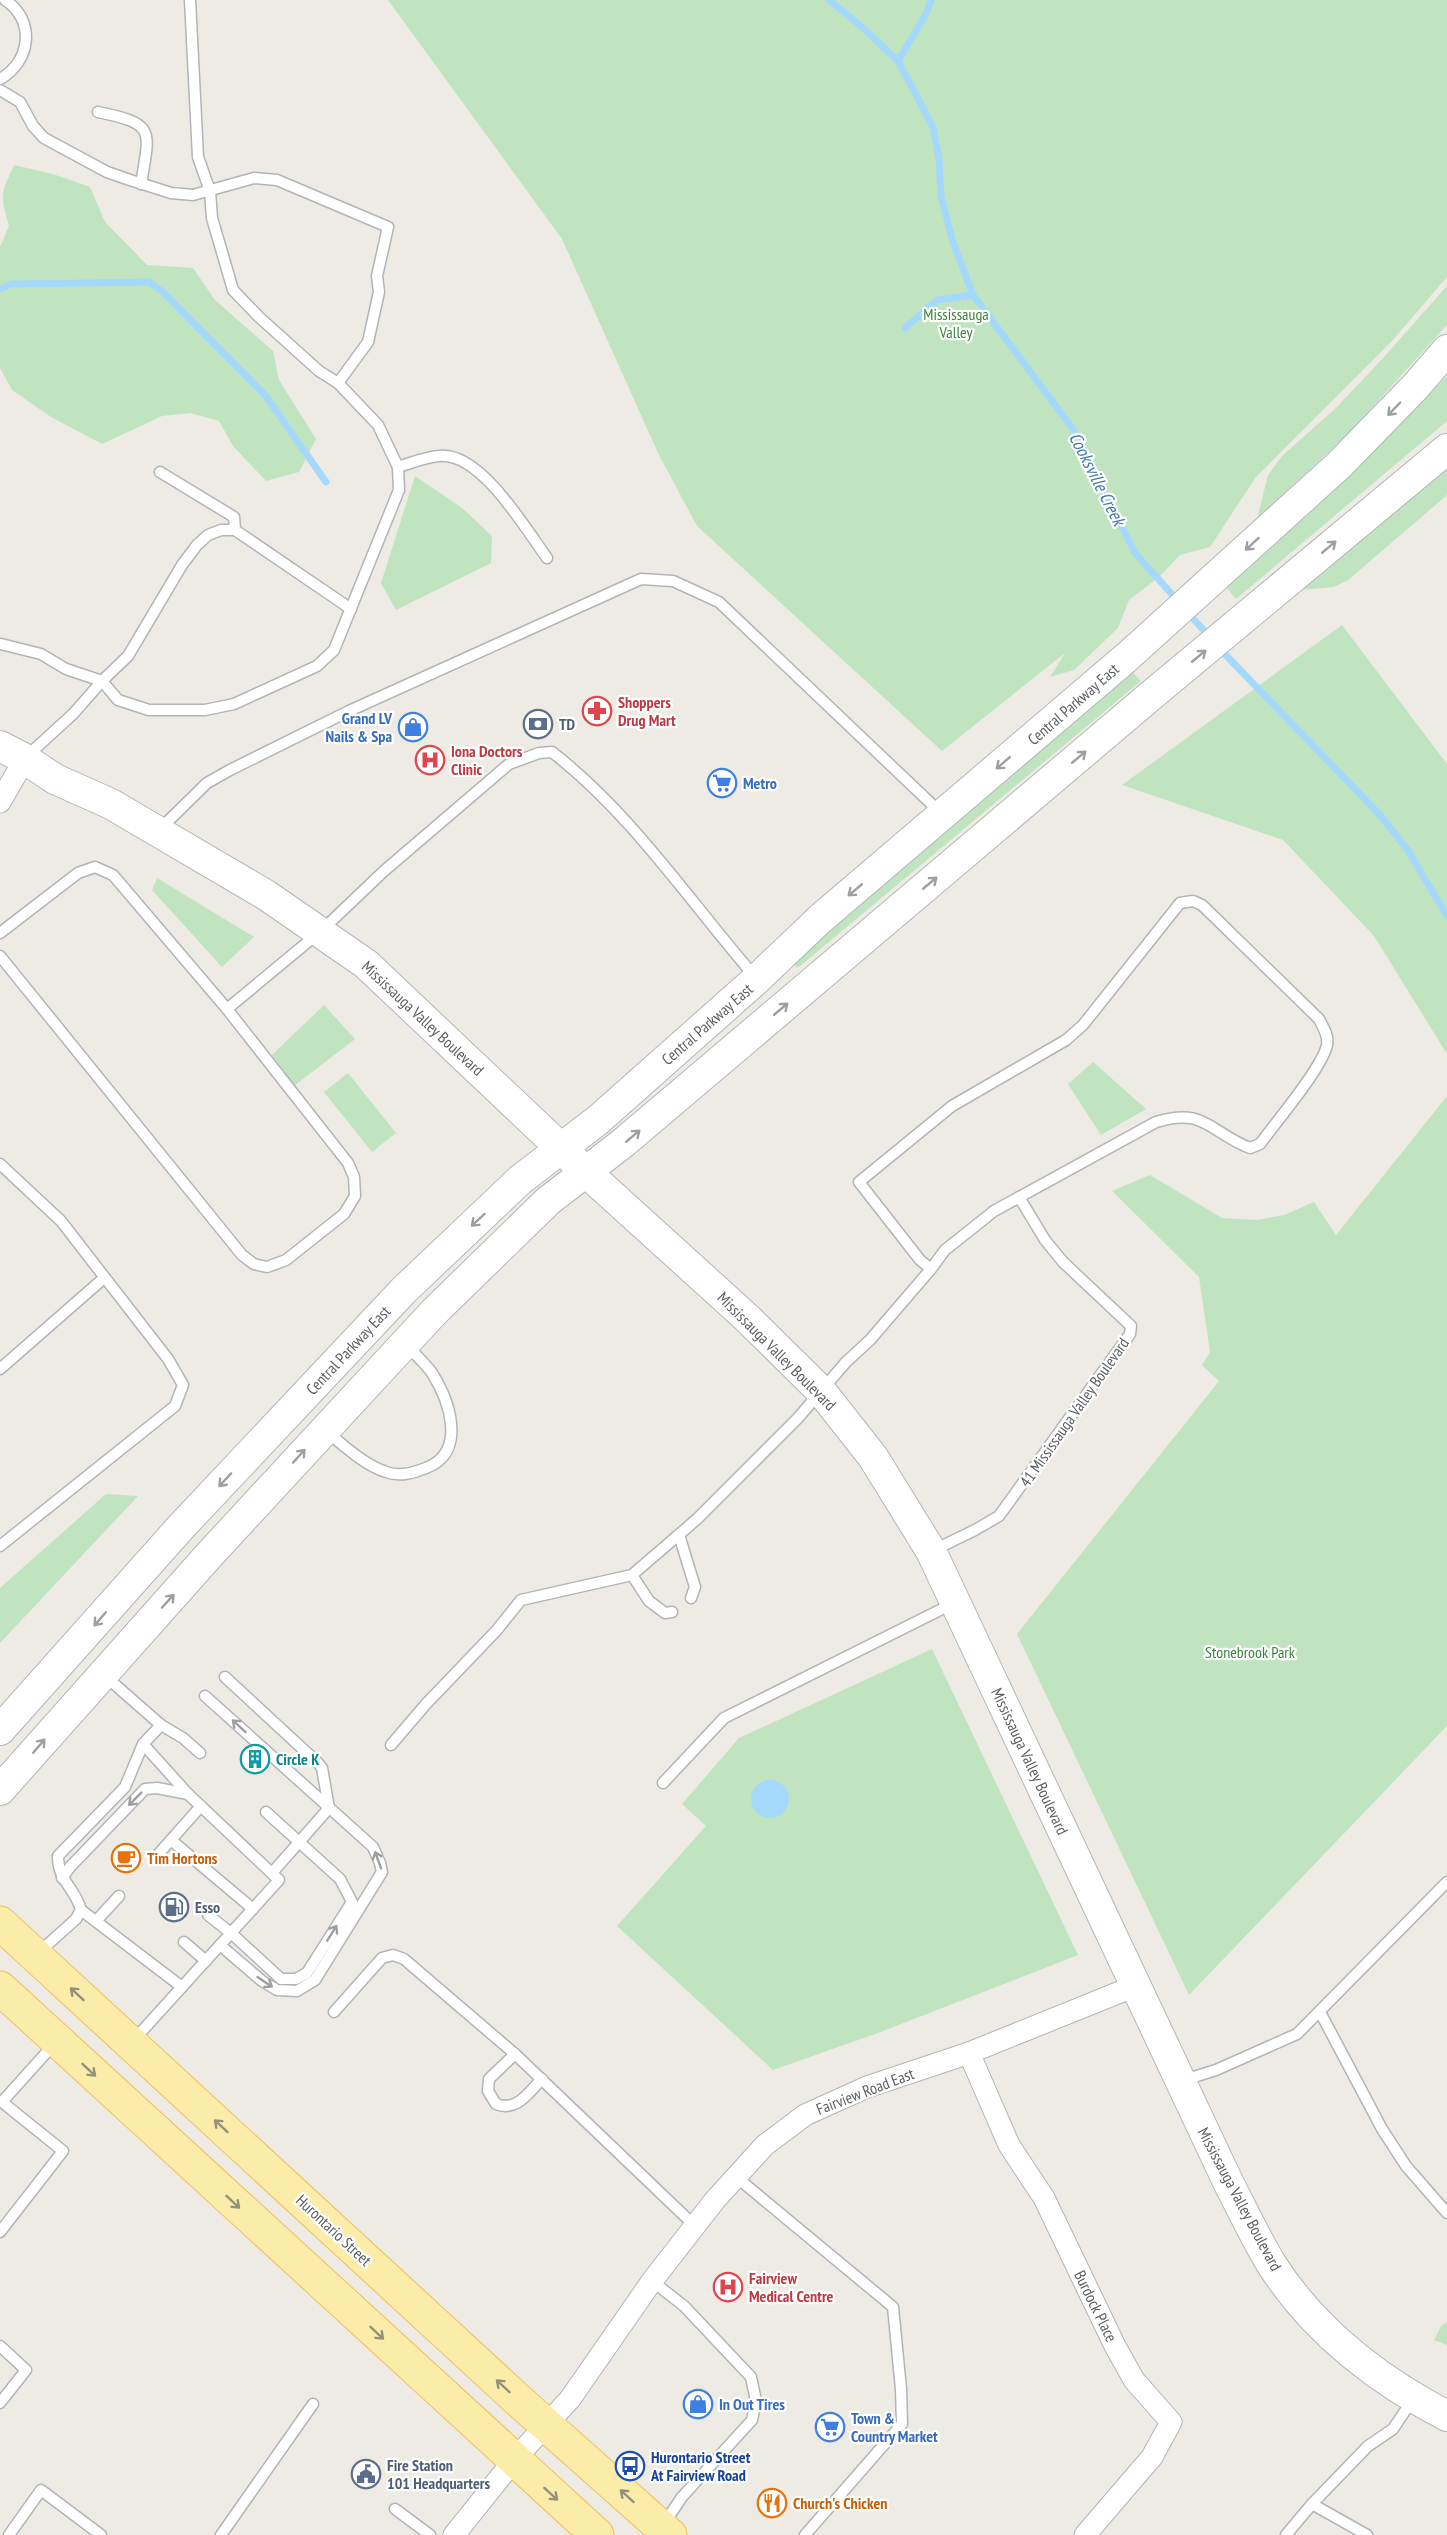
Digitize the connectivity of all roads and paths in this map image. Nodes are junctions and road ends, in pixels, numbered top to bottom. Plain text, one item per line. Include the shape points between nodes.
1 (5, 0) edge
2 (190, 0) edge
3 (0, 79) edge
4 (0, 90) edge
5 (98, 112) dead end
6 (141, 184) junction
7 (210, 191) junction
8 (1447, 350) edge
9 (1447, 358) edge
10 (338, 383) junction
11 (1415, 387) junction
12 (1447, 449) edge
13 (398, 466) junction
14 (160, 472) dead end
15 (235, 531) junction
16 (547, 558) dead end
17 (351, 609) junction
18 (0, 641) edge
19 (102, 681) junction
20 (12, 752) edge
21 (0, 802) edge
22 (943, 815) junction
23 (158, 831) junction
24 (321, 931) junction
25 (0, 933) edge
26 (0, 956) edge
27 (757, 980) junction
28 (227, 1009) junction
29 (562, 1147) junction
30 (0, 1164) edge
31 (586, 1172) junction
32 (1019, 1197) junction
33 (931, 1269) junction
34 (104, 1278) junction
35 (404, 1343) junction
36 (0, 1369) edge
37 (821, 1391) junction
38 (324, 1429) junction
39 (678, 1534) junction
40 (0, 1546) edge
41 (931, 1551) junction
42 (632, 1575) junction
43 (691, 1598) dead end
44 (956, 1602) junction
45 (672, 1612) dead end
46 (74, 1648) junction
47 (103, 1674) junction
48 (225, 1677) dead end
49 (205, 1696) dead end
50 (161, 1725) junction
51 (0, 1730) edge
52 (143, 1744) junction
53 (391, 1745) dead end
54 (200, 1753) dead end
55 (663, 1783) dead end
56 (0, 1790) edge
57 (188, 1794) junction
58 (201, 1806) junction
59 (329, 1808) junction
60 (266, 1812) dead end
61 (171, 1840) junction
62 (299, 1841) junction
63 (154, 1858) dead end
64 (272, 1873) junction
65 (62, 1878) junction
66 (1446, 1887) edge
67 (119, 1896) dead end
68 (253, 1909) junction
69 (81, 1910) junction
70 (208, 1915) dead end
71 (96, 1921) junction
72 (0, 1923) edge
73 (231, 1933) junction
74 (184, 1942) dead end
75 (220, 1945) junction
76 (35, 1955) junction
77 (206, 1961) junction
78 (1135, 1986) junction
79 (182, 1987) junction
80 (0, 1988) edge
81 (334, 2012) dead end
82 (1320, 2012) junction
83 (57, 2041) junction
84 (131, 2043) junction
85 (969, 2053) junction
86 (515, 2054) junction
87 (542, 2079) junction
88 (1181, 2082) junction
89 (1, 2103) edge
90 (735, 2176) junction
91 (1447, 2213) edge
92 (695, 2226) junction
93 (0, 2232) edge
94 (652, 2282) junction
95 (0, 2346) edge
96 (1413, 2398) junction
97 (0, 2403) edge
98 (313, 2404) dead end
99 (1447, 2416) edge
100 (547, 2425) junction
101 (514, 2460) junction
102 (1312, 2504) junction
103 (396, 2509) dead end
104 (666, 2531) edge
105 (9, 2535) edge
106 (100, 2535) edge
107 (221, 2535) edge
108 (430, 2535) edge
109 (454, 2535) edge
110 (597, 2535) edge
111 (805, 2535) edge
112 (1085, 2535) edge
113 (1286, 2535) edge
114 (1367, 2535) edge

1 - 3 lane via 20,14 27,41 14,70
2 - 7 lane via 198,157
4 - 6 lane via 20,102 44,138 107,172
5 - 6 lane via 130,119 144,128 147,155
6 - 7 lane via 171,193 193,195
7 - 10 lane via 212,218 233,290
7 - 10 lane via 254,178 277,180 388,226 368,342
8 - 11 street, Central Parkway East
9 - 11 street
10 - 13 lane via 378,425
11 -> 22 street, Central Parkway East via 1339,465 1218,575
31 -> 12 street
13 - 16 lane via 441,455 466,462 482,474
13 - 17 lane via 399,490
14 - 15 lane via 234,517
15 - 17 lane
15 - 19 lane via 221,530 197,545 129,656
17 - 19 lane via 334,650 317,666 234,704 205,710 149,710 118,700
18 - 19 lane
19 - 20 lane via 49,734
20 - 21 street
20 - 23 street, Mississauga Valley Boulevard via 55,779
22 - 23 lane via 720,602 673,581 641,579 349,711 230,770 198,791
22 -> 27 street, Central Parkway East via 820,919
23 - 24 street, Mississauga Valley Boulevard
24 - 27 lane via 384,871 509,764 552,752 615,811
24 - 28 lane
24 - 29 street, Mississauga Valley Boulevard via 366,964
25 - 28 lane via 78,873 95,867 113,875
26 - 28 lane via 243,1255 254,1264 267,1267 286,1260 344,1214 355,1196 354,1177 348,1163
27 - 29 street, Central Parkway East
29 - 31 street, Mississauga Valley Boulevard
29 -> 46 street, Central Parkway East via 520,1180 404,1290 180,1528
30 - 34 lane via 61,1221
31 - 35 street via 548,1201
31 - 37 street, Mississauga Valley Boulevard
32 - 33 lane via 971,1227
32 - 33 lane via 1156,1122 1176,1116 1201,1120 1250,1148 1260,1144 1321,1060 1328,1044 1319,1018 1202,905 1193,900 1180,903 1066,1040 952,1106 859,1182
32 - 41 lane, 41 Mississauga Valley Boulevard via 1045,1240 1131,1326 1130,1334 999,1516
33 - 37 lane
34 - 36 lane
34 - 40 lane via 168,1359 183,1385 175,1406
35 - 38 street
35 - 38 lane via 432,1373 450,1412 452,1438 446,1453 429,1467 404,1475 385,1472
37 - 39 lane
37 - 41 street, Mississauga Valley Boulevard via 873,1457
47 -> 38 street
39 - 42 lane
39 - 43 lane via 695,1587
41 - 44 street, Mississauga Valley Boulevard
42 - 45 lane via 649,1601 665,1613
42 - 53 lane via 520,1600
44 - 55 lane via 724,1718
44 - 78 street, Mississauga Valley Boulevard
46 - 47 street
46 - 51 street, Central Parkway East
47 - 50 lane
56 -> 47 street
48 - 59 lane via 322,1768
59 -> 49 lane
50 - 52 lane
50 - 54 lane
52 - 57 lane
52 - 65 lane via 125,1787 58,1856
57 - 58 lane
57 -> 65 lane via 145,1789
58 - 61 lane
58 - 64 lane
59 - 62 lane
75 -> 59 lane via 277,1990 297,1991 315,1980 382,1872 373,1848
60 - 62 lane
61 - 63 lane
61 - 68 lane
62 - 64 lane
73 -> 62 lane via 282,1979 296,1979 307,1973 352,1902 340,1879
64 - 68 lane via 279,1880
65 - 69 lane via 78,1897
66 - 82 lane
67 - 71 lane
68 - 73 lane
69 - 71 lane
69 - 76 lane
70 - 73 lane
71 - 79 lane
72 - 76 main road, Hurontario Street
73 - 75 lane
74 - 77 lane
75 - 77 lane
84 -> 76 main road, Hurontario Street
77 - 79 lane
78 - 85 street, Fairview Road East
78 - 88 street, Mississauga Valley Boulevard
79 - 84 lane
80 - 83 main road
81 - 86 lane via 382,1958 399,1956
82 - 88 lane via 1297,2034
82 - 91 lane via 1406,2166
83 - 89 lane
83 -> 101 main road
100 -> 84 main road, Hurontario Street
85 - 90 street, Fairview Road East via 867,2087 805,2115 765,2145
85 - 112 street, Burdock Place via 1009,2145 1044,2198 1120,2355 1134,2380 1171,2422 1152,2457
86 - 87 lane
86 - 87 lane via 489,2079 488,2091 496,2104 505,2108 515,2106
87 - 92 lane
88 - 96 street, Mississauga Valley Boulevard via 1272,2265 1328,2333 1372,2372
89 - 93 lane via 63,2151
90 - 92 street, Fairview Road East
90 - 111 lane via 893,2307 902,2424
92 - 94 street, Fairview Road East
94 - 100 street, Fairview Road East via 570,2399
94 - 104 lane via 684,2306 751,2377 756,2401 752,2420 682,2497
95 - 97 lane via 26,2370
96 - 99 street, Mississauga Valley Boulevard
96 - 102 lane via 1393,2429 1368,2446
98 - 107 lane
100 - 101 street, Fairview Road East
104 -> 100 main road, Hurontario Street
101 - 109 street, Fairview Road East
101 -> 110 main road
102 - 113 lane
102 - 114 lane
103 - 108 lane
105 - 106 lane via 41,2490

